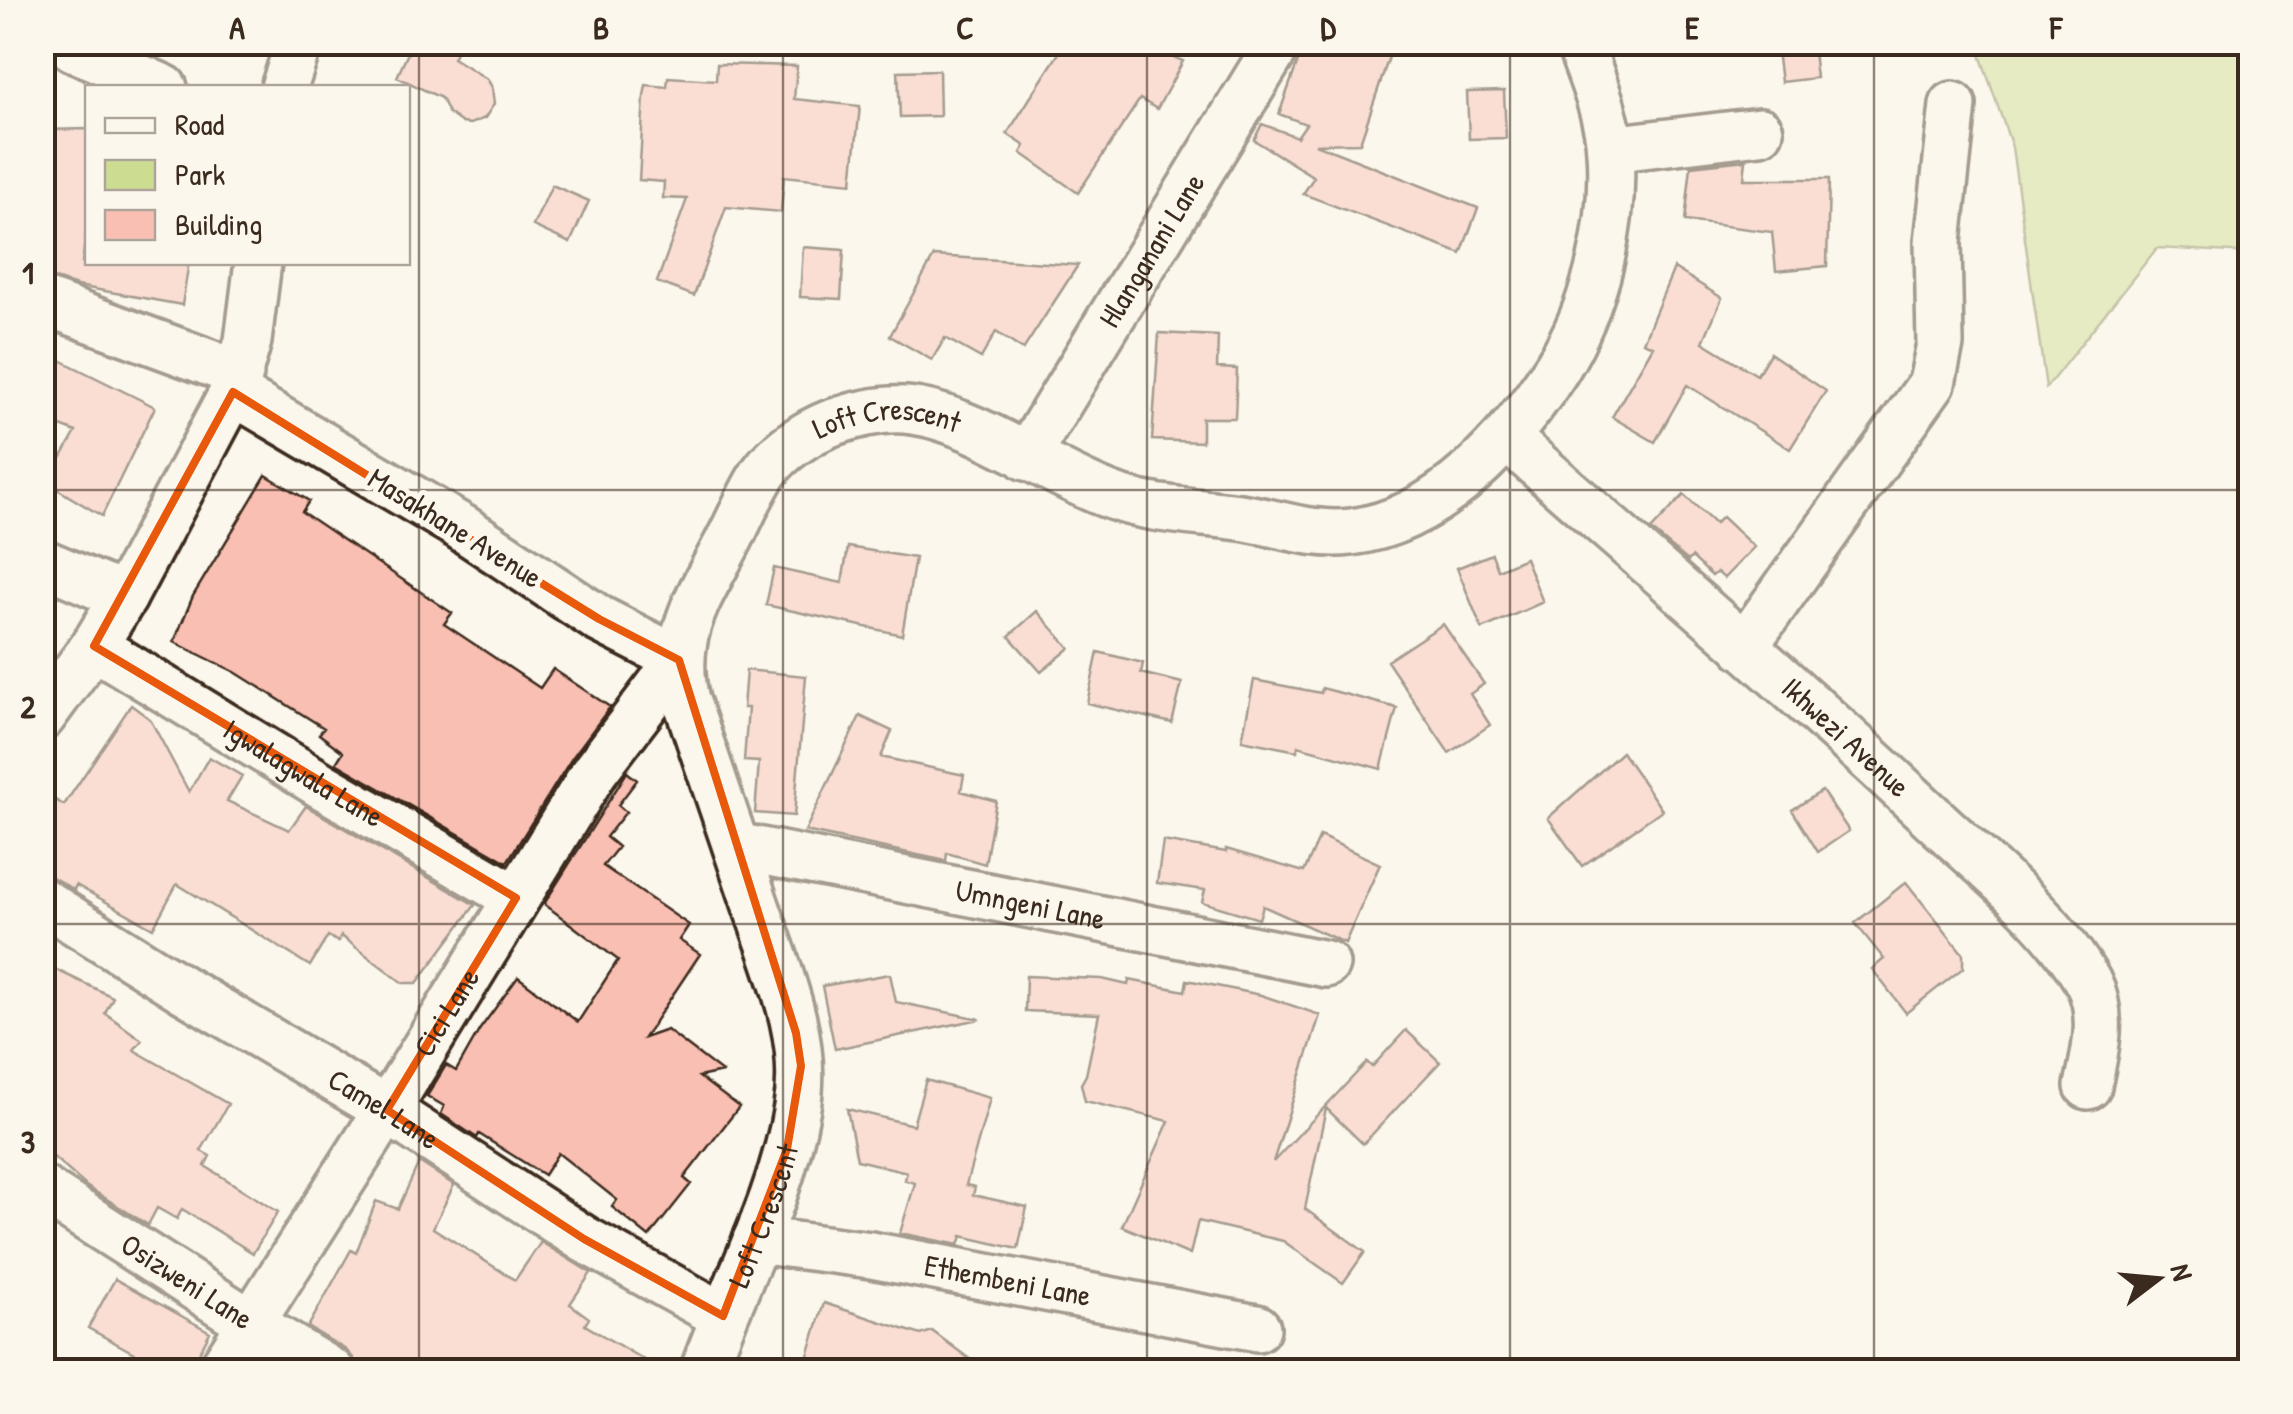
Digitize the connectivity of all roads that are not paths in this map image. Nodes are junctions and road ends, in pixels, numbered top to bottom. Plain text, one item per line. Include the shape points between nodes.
1 (299, 42) edge
2 (1279, 42) edge
3 (1579, 42) edge
4 (73, 48) dead end
5 (157, 85) edge
6 (285, 85) edge
7 (1953, 105) dead end
8 (1760, 131) dead end
9 (1610, 149) junction
10 (257, 265) edge
11 (42, 302) edge
12 (237, 383) junction
13 (1507, 438) junction
14 (1026, 457) junction
15 (42, 562) edge
16 (124, 597) junction
17 (94, 646) junction
18 (1744, 647) junction
19 (679, 660) junction
20 (42, 716) edge
21 (736, 846) junction
22 (516, 898) junction
23 (42, 901) edge
24 (1326, 964) dead end
25 (2088, 1086) dead end
26 (388, 1110) junction
27 (42, 1189) edge
28 (756, 1240) junction
29 (723, 1316) junction
30 (251, 1324) junction
31 (1258, 1328) dead end
32 (220, 1372) edge
33 (332, 1372) edge
34 (703, 1372) edge

1 - 6 street
2 - 14 street, Hlanganani Lane
3 - 9 street, Loft Crescent
4 - 5 street
7 - 18 street via 1938,242 1940,344 1932,383
8 - 9 street
9 - 13 street, Loft Crescent via 1597,278 1562,358
10 - 12 street
11 - 12 street, Masakhane Avenue
12 - 16 street
12 - 19 street, Masakhane Avenue via 599,619
13 - 14 street, Loft Crescent via 1443,493 1392,522 1350,533 1108,496
13 - 18 street, Ikhwezi Avenue
14 - 19 street, Loft Crescent via 960,424 906,410 856,414 809,432 766,470 686,624
15 - 16 street
16 - 17 street
17 - 20 street
17 - 22 street, Igwalagwala Lane
18 - 25 street, Ikhwezi Avenue via 2030,910 2067,953 2090,985 2097,1016
19 - 21 street, Loft Crescent via 686,700
19 - 22 street, Cici Lane via 594,772
21 - 24 street, Umngeni Lane
21 - 28 street, Loft Crescent via 801,1066 787,1149
22 - 26 street, Cici Lane
23 - 26 street, Camel Lane
26 - 29 street, Camel Lane via 584,1239
26 - 30 street, Cici Lane
27 - 30 street, Osizweni Lane
28 - 29 street, Loft Crescent
28 - 31 street, Ethembeni Lane
29 - 34 street, Loft Crescent
30 - 32 street, Cici Lane
30 - 33 street, Osizweni Lane

